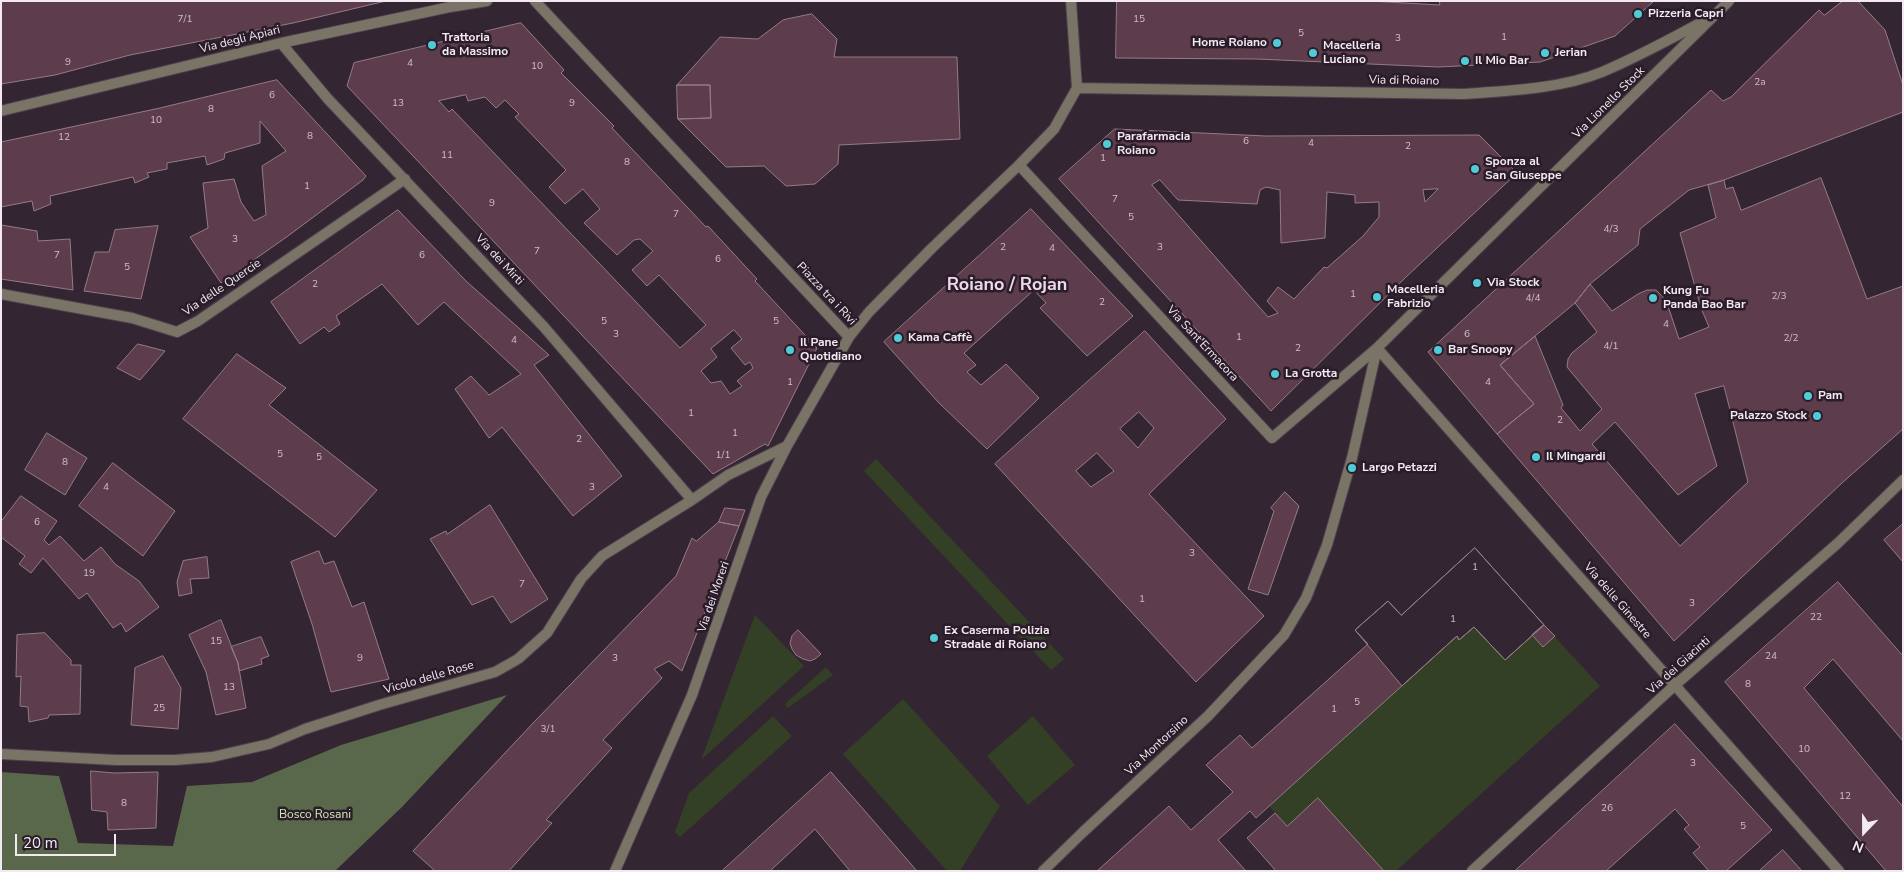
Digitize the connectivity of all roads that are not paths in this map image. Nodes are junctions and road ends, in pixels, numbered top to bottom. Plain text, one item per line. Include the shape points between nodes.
1 (487, 1) edge
2 (535, 1) edge
3 (1071, 1) edge
4 (1729, 1) edge
5 (1715, 15) junction
6 (282, 43) junction
7 (1077, 88) junction
8 (1, 111) edge
9 (1019, 165) junction
10 (405, 179) junction
11 (1, 294) edge
12 (849, 337) junction
13 (1377, 348) junction
14 (787, 446) junction
15 (1903, 480) edge
16 (692, 500) junction
17 (1674, 686) junction
18 (1, 754) edge
19 (615, 871) edge
20 (1043, 871) edge
21 (1472, 871) edge
22 (1839, 871) edge

1 - 6 street, Via degli Apiari via 450,6
2 - 12 street, Piazza tra i Rivi
3 - 7 street
4 - 5 street, Via Lionello Stock
5 - 7 street, Via di Roiano via 1601,72 1561,83 1495,92
5 - 13 street, Via Lionello Stock
6 - 8 street, Via degli Apiari
6 - 10 street, Via dei Mirti via 328,99
7 - 9 street, Piazza tra i Rivi via 1054,129
9 - 12 street, Piazza tra i Rivi via 933,246
9 - 13 street, Via Sant'Ermacora via 1272,438
10 - 11 street, Via delle Quercie via 198,321 176,332 132,318
10 - 16 street, Via dei Mirti via 544,327
12 - 14 street, Via dei Moreri
13 - 17 street, Via delle Ginestre
13 - 20 street, Via Montorsino via 1352,458 1327,546 1306,598 1284,635 1208,716
14 - 16 street, Vicolo delle Rose via 728,475
14 - 19 street, Via dei Moreri via 761,497 692,695
15 - 17 street, Via dei Giacinti via 1838,543
16 - 18 street, Vicolo delle Rose via 602,556 581,579 547,633 518,659 495,672 379,705 269,744 212,757 116,760
17 - 21 street, Via dei Giacinti
17 - 22 street, Via delle Ginestre

